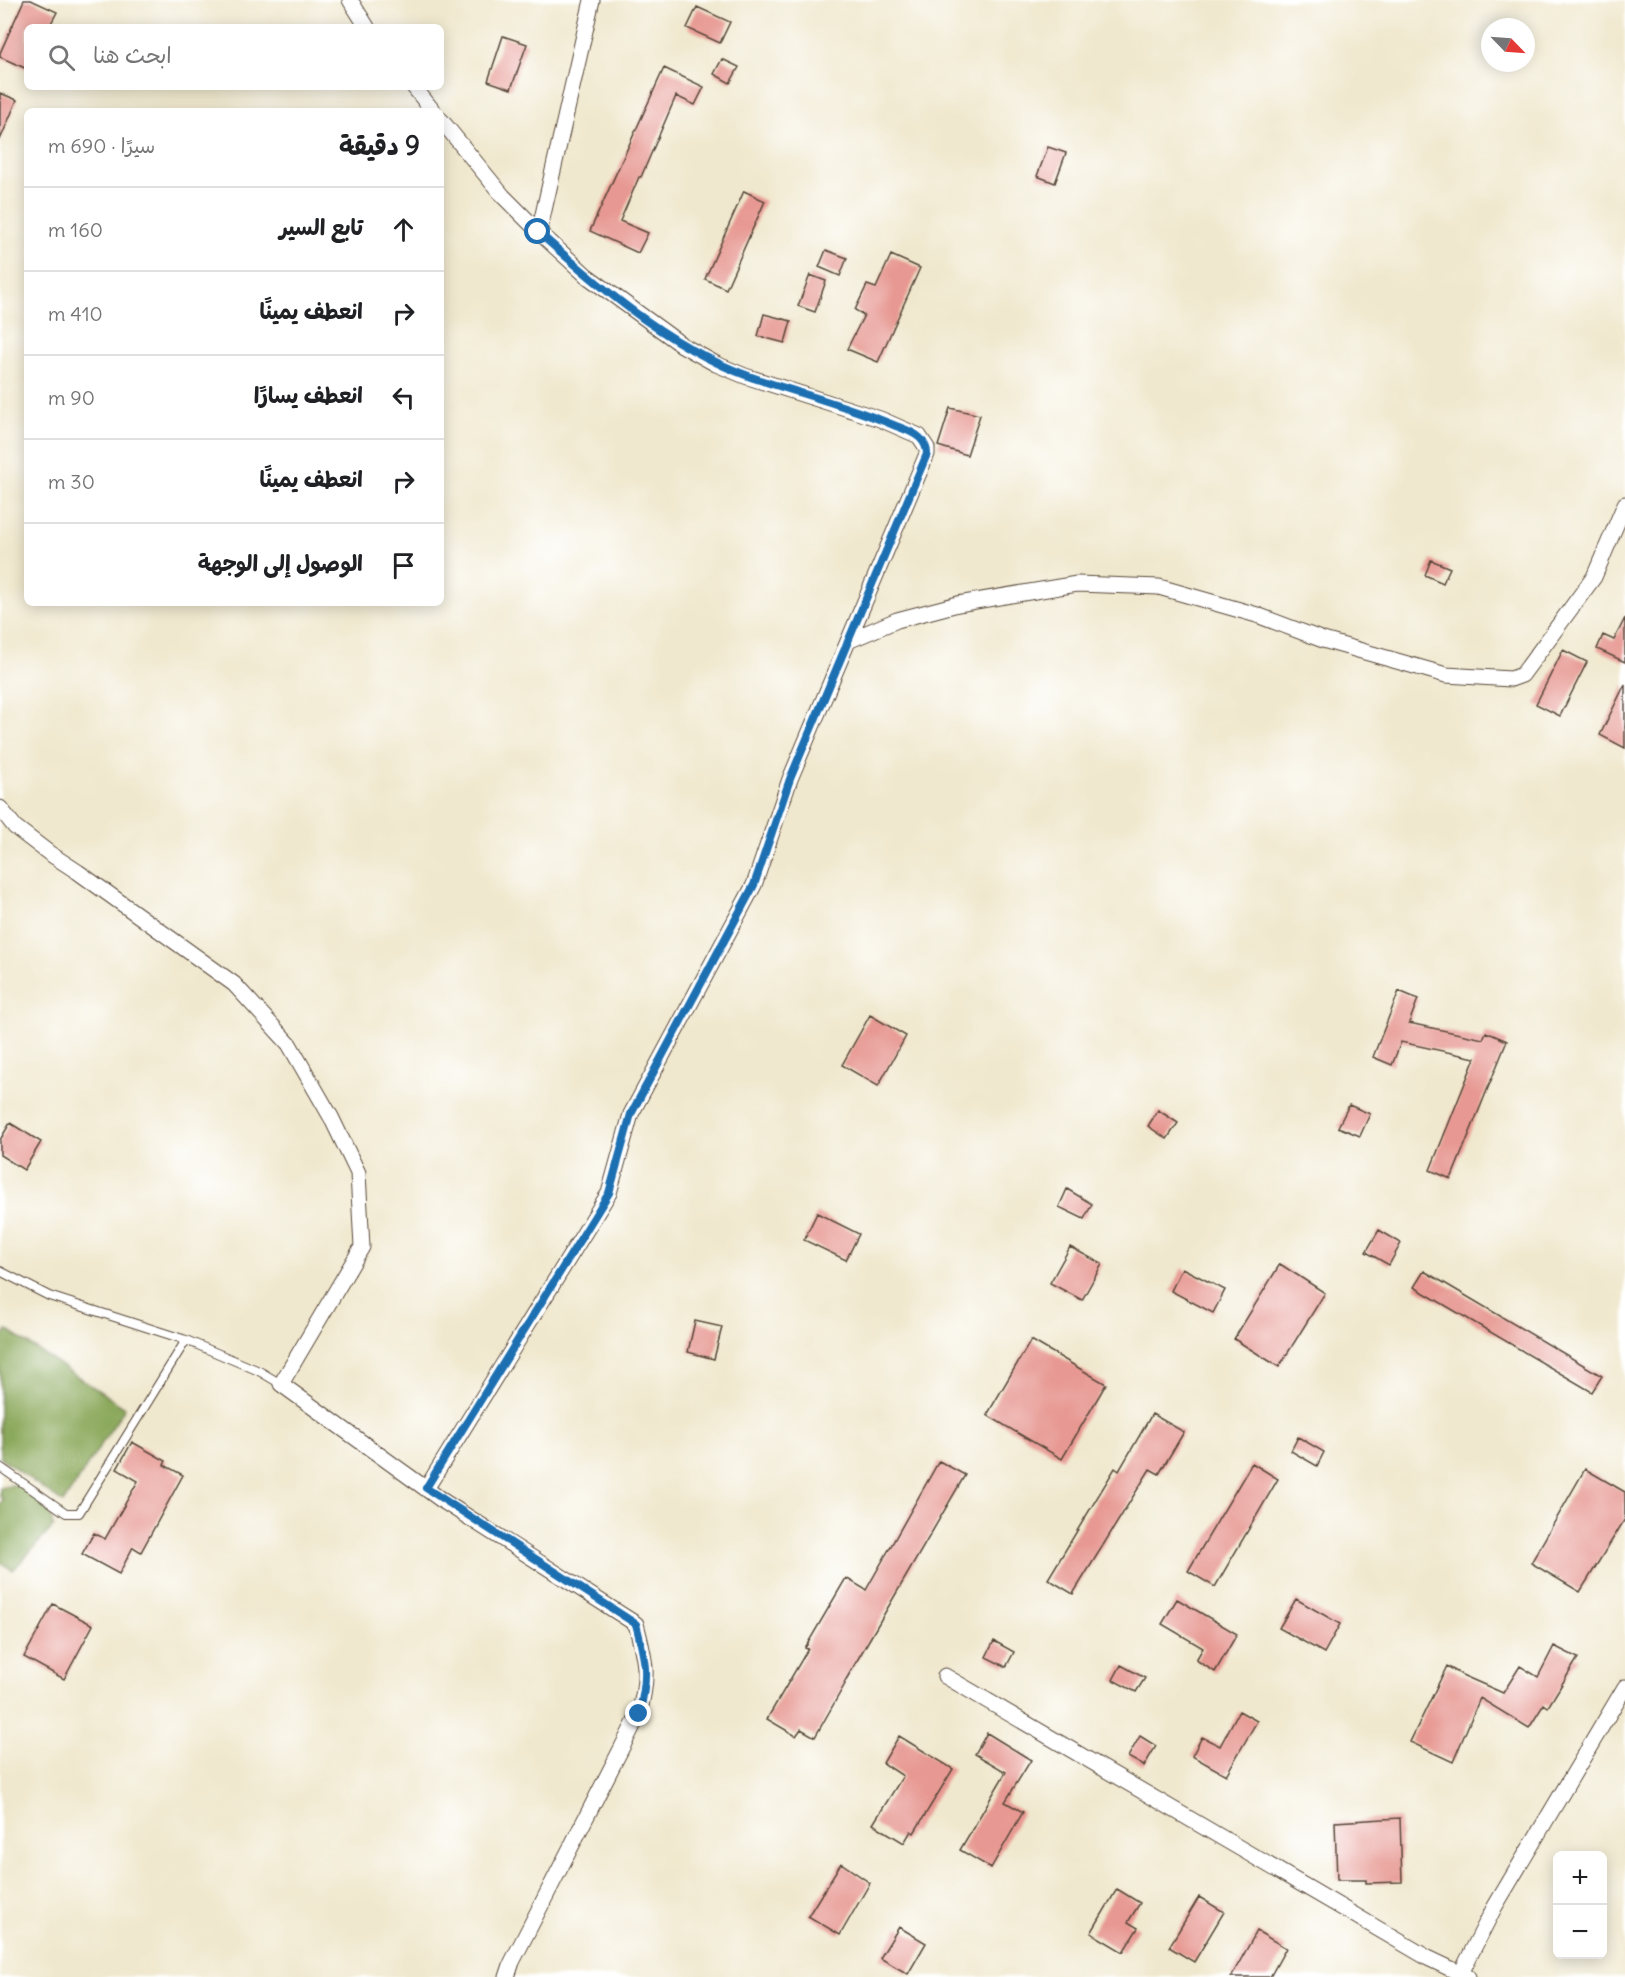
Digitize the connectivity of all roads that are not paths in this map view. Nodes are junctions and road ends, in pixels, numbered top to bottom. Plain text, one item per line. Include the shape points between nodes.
1 (350, 0) edge
2 (592, 0) edge
3 (365, 24) edge
4 (416, 90) edge
5 (432, 108) edge
6 (444, 124) edge
7 (538, 232) junction
8 (1625, 504) edge
9 (848, 641) junction
10 (0, 808) edge
11 (0, 1271) edge
12 (186, 1340) junction
13 (281, 1384) junction
14 (0, 1467) edge
15 (426, 1488) junction
16 (945, 1676) dead end
17 (1625, 1688) edge
18 (1463, 1976) edge
19 (507, 1977) edge

1 - 3 street
2 - 7 street
4 - 5 street
6 - 7 street
7 - 9 street via 587,276 682,345 716,364 880,419 923,441 925,462
8 - 9 street via 1594,577 1522,675 1511,679 1446,675 1159,587 1077,584 958,604 897,620
9 - 15 street via 790,779 754,885 631,1114 609,1193
10 - 13 street via 15,827 48,853 234,984 289,1044 336,1126 358,1173 362,1247
11 - 12 lane via 49,1296
12 - 13 lane
12 - 14 lane via 79,1513 66,1514
13 - 15 street
15 - 19 street via 636,1624 646,1662 639,1714
16 - 18 street
17 - 18 street via 1494,1908

